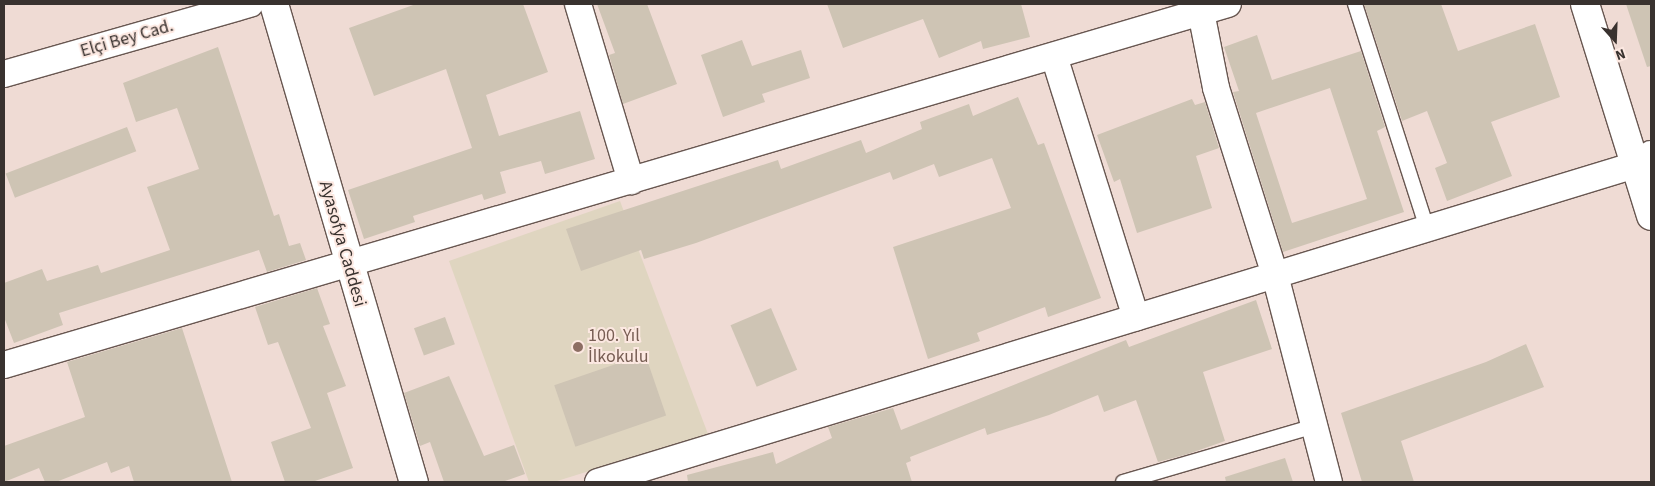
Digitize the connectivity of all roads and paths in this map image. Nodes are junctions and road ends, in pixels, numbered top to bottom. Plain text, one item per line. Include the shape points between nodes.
1 (250, 4) edge
2 (274, 4) edge
3 (578, 4) edge
4 (1228, 4) edge
5 (1355, 4) edge
6 (1585, 4) edge
7 (1199, 8) edge
8 (1054, 56) junction
9 (4, 74) edge
10 (1643, 159) edge
11 (632, 181) junction
12 (1651, 216) edge
13 (1428, 228) junction
14 (348, 266) junction
15 (1275, 275) junction
16 (1136, 317) junction
17 (4, 365) edge
18 (1314, 426) junction
19 (414, 482) edge
20 (598, 482) edge
21 (1123, 482) edge
22 (1329, 482) edge

1 - 9 street, Elçi Bey Cad.
2 - 14 street, Ayasofya Caddesi
3 - 11 street
4 - 7 street
5 - 13 lane
6 - 10 street
7 - 8 street
7 - 15 street via 1216,88
8 - 11 street
8 - 16 street
10 - 12 street
10 - 13 street
11 - 14 street
13 - 15 street
14 - 17 street
14 - 19 street, Ayasofya Caddesi
15 - 16 street
15 - 18 street
16 - 20 street
18 - 21 lane
18 - 22 street

